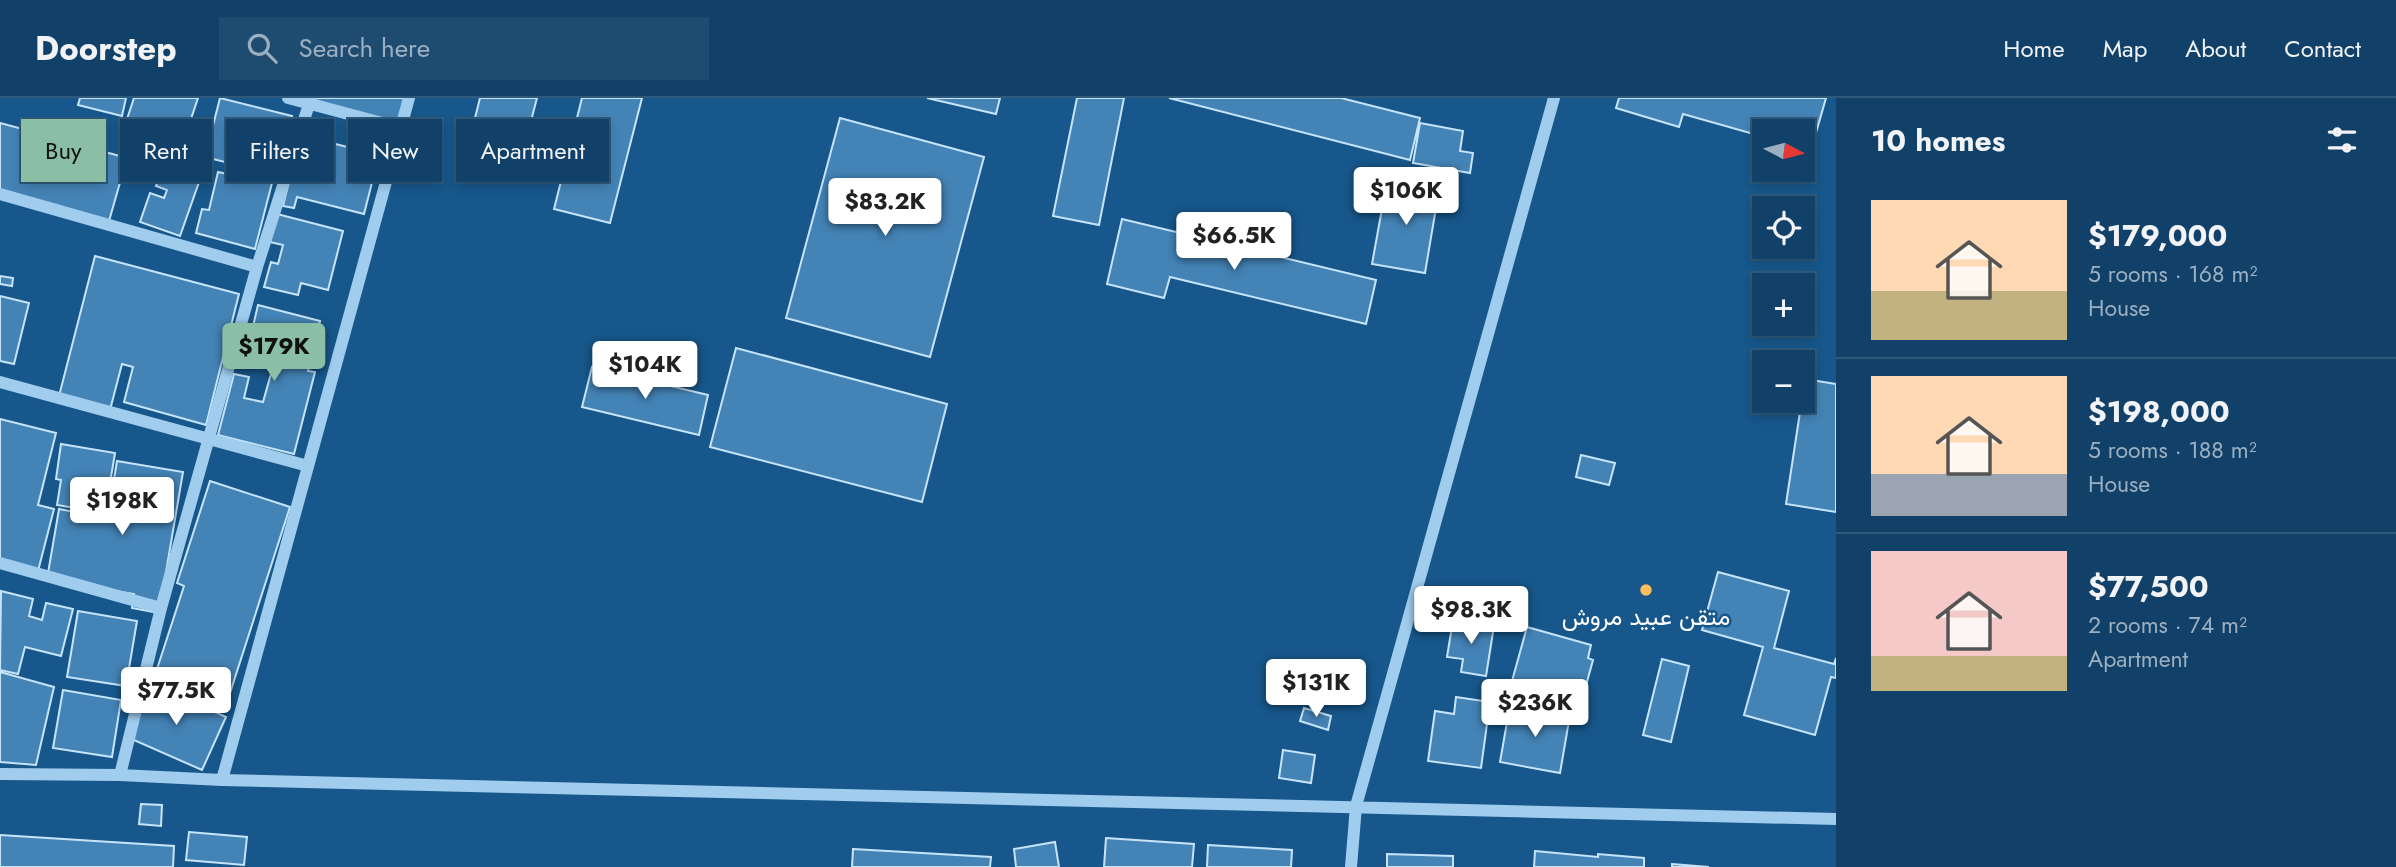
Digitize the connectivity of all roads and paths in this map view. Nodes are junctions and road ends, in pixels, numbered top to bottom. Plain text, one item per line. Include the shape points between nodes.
1 (288, 98) edge
2 (409, 98) edge
3 (1554, 98) edge
4 (310, 101) edge
5 (371, 119) edge
6 (403, 119) edge
7 (386, 182) edge
8 (0, 194) edge
9 (257, 267) junction
10 (0, 382) edge
11 (209, 440) junction
12 (308, 466) junction
13 (0, 563) edge
14 (161, 608) junction
15 (0, 774) edge
16 (120, 775) junction
17 (222, 780) junction
18 (1356, 806) junction
19 (1836, 819) edge
20 (1351, 867) edge

1 - 4 street
2 - 6 street
3 - 18 street
4 - 5 street
4 - 9 street
7 - 12 street
8 - 9 street
9 - 11 street
10 - 11 street
11 - 12 street
11 - 14 street
12 - 17 street
13 - 14 street
14 - 16 street
15 - 16 street
16 - 17 street
17 - 18 street
18 - 19 street
18 - 20 street

